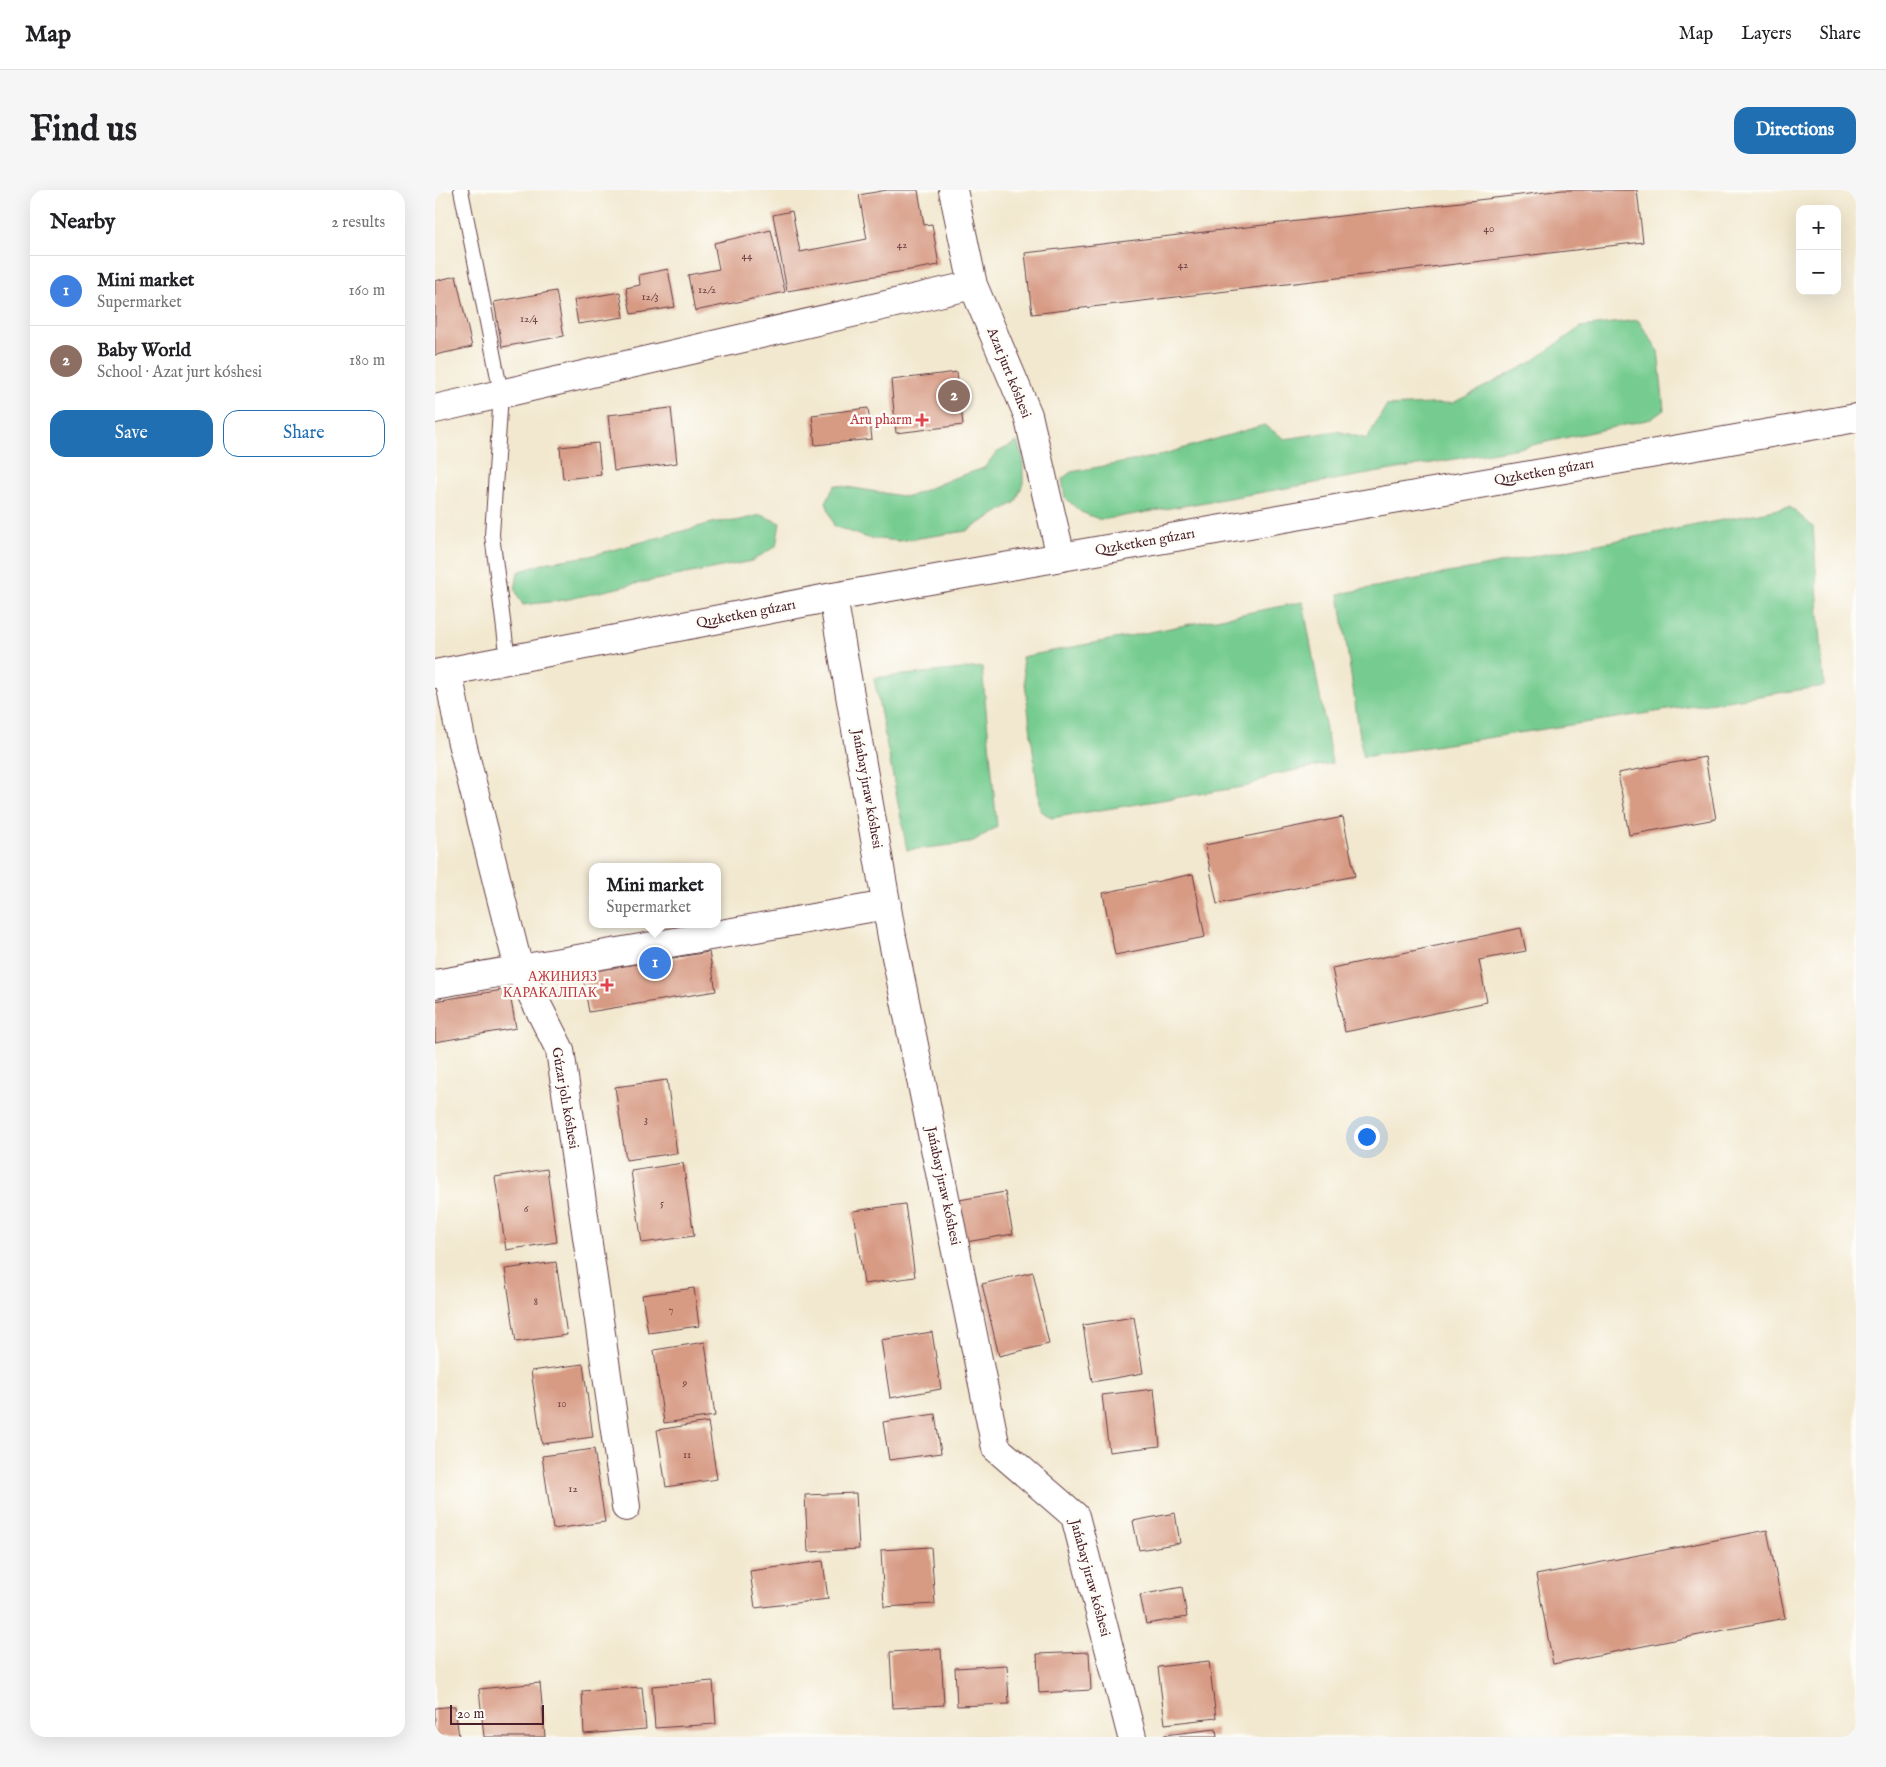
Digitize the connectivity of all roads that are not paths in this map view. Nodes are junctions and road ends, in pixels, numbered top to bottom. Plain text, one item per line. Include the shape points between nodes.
1 (461, 190) edge
2 (953, 190) edge
3 (973, 285) junction
4 (501, 393) junction
5 (435, 408) edge
6 (1856, 418) edge
7 (1061, 557) junction
8 (833, 597) junction
9 (508, 660) junction
10 (441, 673) edge
11 (887, 905) junction
12 (519, 969) junction
13 (435, 984) edge
14 (626, 1507) dead end
15 (1132, 1737) edge

1 - 4 lane
2 - 3 street, Azat jurt kóshesi
3 - 4 street
3 - 7 street, Azat jurt kóshesi via 1028,415
4 - 5 street
4 - 9 lane via 493,535
6 - 7 street, Qızketken gúzarı
7 - 8 street, Qızketken gúzarı
8 - 9 street, Qızketken gúzarı
8 - 11 street, Jańabay jıraw kóshesi
9 - 10 street, Qızketken gúzarı
10 - 12 street, Gúzar jolı kóshesi via 461,739
11 - 12 street
11 - 15 street, Jańabay jıraw kóshesi via 997,1448 1075,1516
12 - 13 street
12 - 14 street, Gúzar jolı kóshesi via 559,1050

